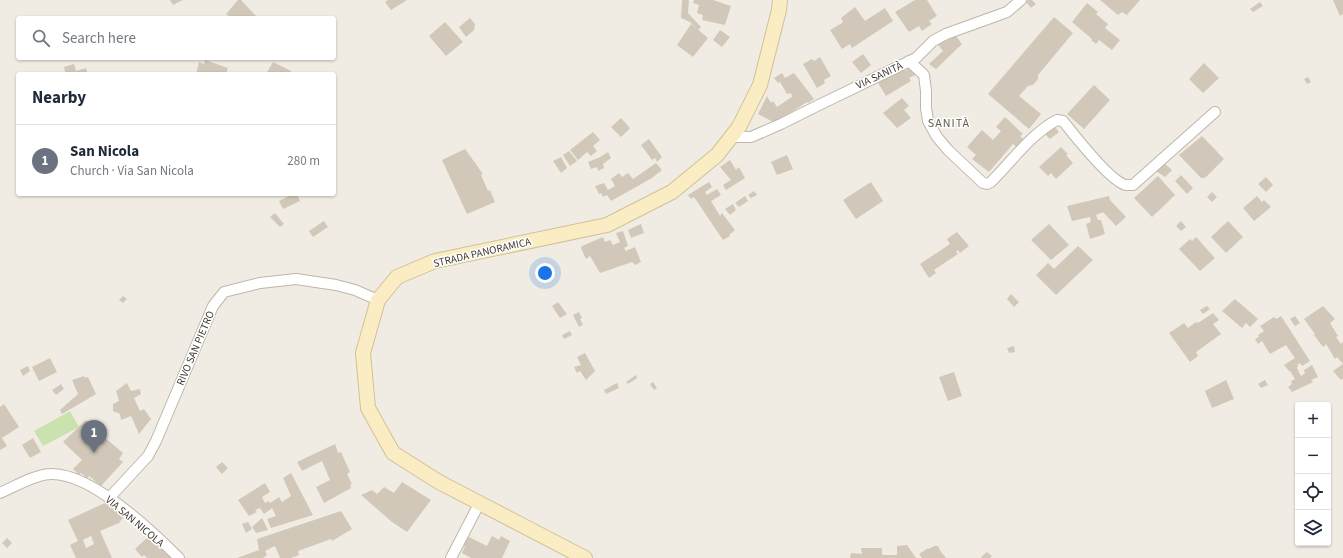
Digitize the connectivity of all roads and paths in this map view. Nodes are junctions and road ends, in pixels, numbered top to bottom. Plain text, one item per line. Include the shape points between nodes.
1 (780, 0) edge
2 (1022, 0) edge
3 (909, 61) junction
4 (1215, 112) dead end
5 (731, 137) junction
6 (378, 300) junction
7 (0, 493) edge
8 (110, 497) junction
9 (479, 504) junction
10 (179, 558) edge
11 (451, 558) edge
12 (585, 558) edge

1 - 5 main road, STRADA PANORAMICA via 760,85 739,127
2 - 3 street, VIA SANITÀ via 1007,12 933,41 916,58
3 - 4 street via 924,75 928,121 937,137 976,177 987,184 1032,138 1057,120 1063,122 1106,171 1126,185 1133,185
3 - 5 street, VIA SANITÀ via 781,124 750,137
5 - 6 main road, STRADA PANORAMICA via 717,155 672,192 607,225 435,261 397,277
6 - 8 street, RIVO SAN PIETRO via 336,285 296,280 260,283 224,292 213,306 151,451
6 - 9 main road, STRADA PANORAMICA via 363,353 368,408 393,453
7 - 8 street, VIA SAN NICOLA via 30,479 51,474 70,477
8 - 10 street, VIA SAN NICOLA
9 - 11 street
9 - 12 main road, STRADA PANORAMICA

